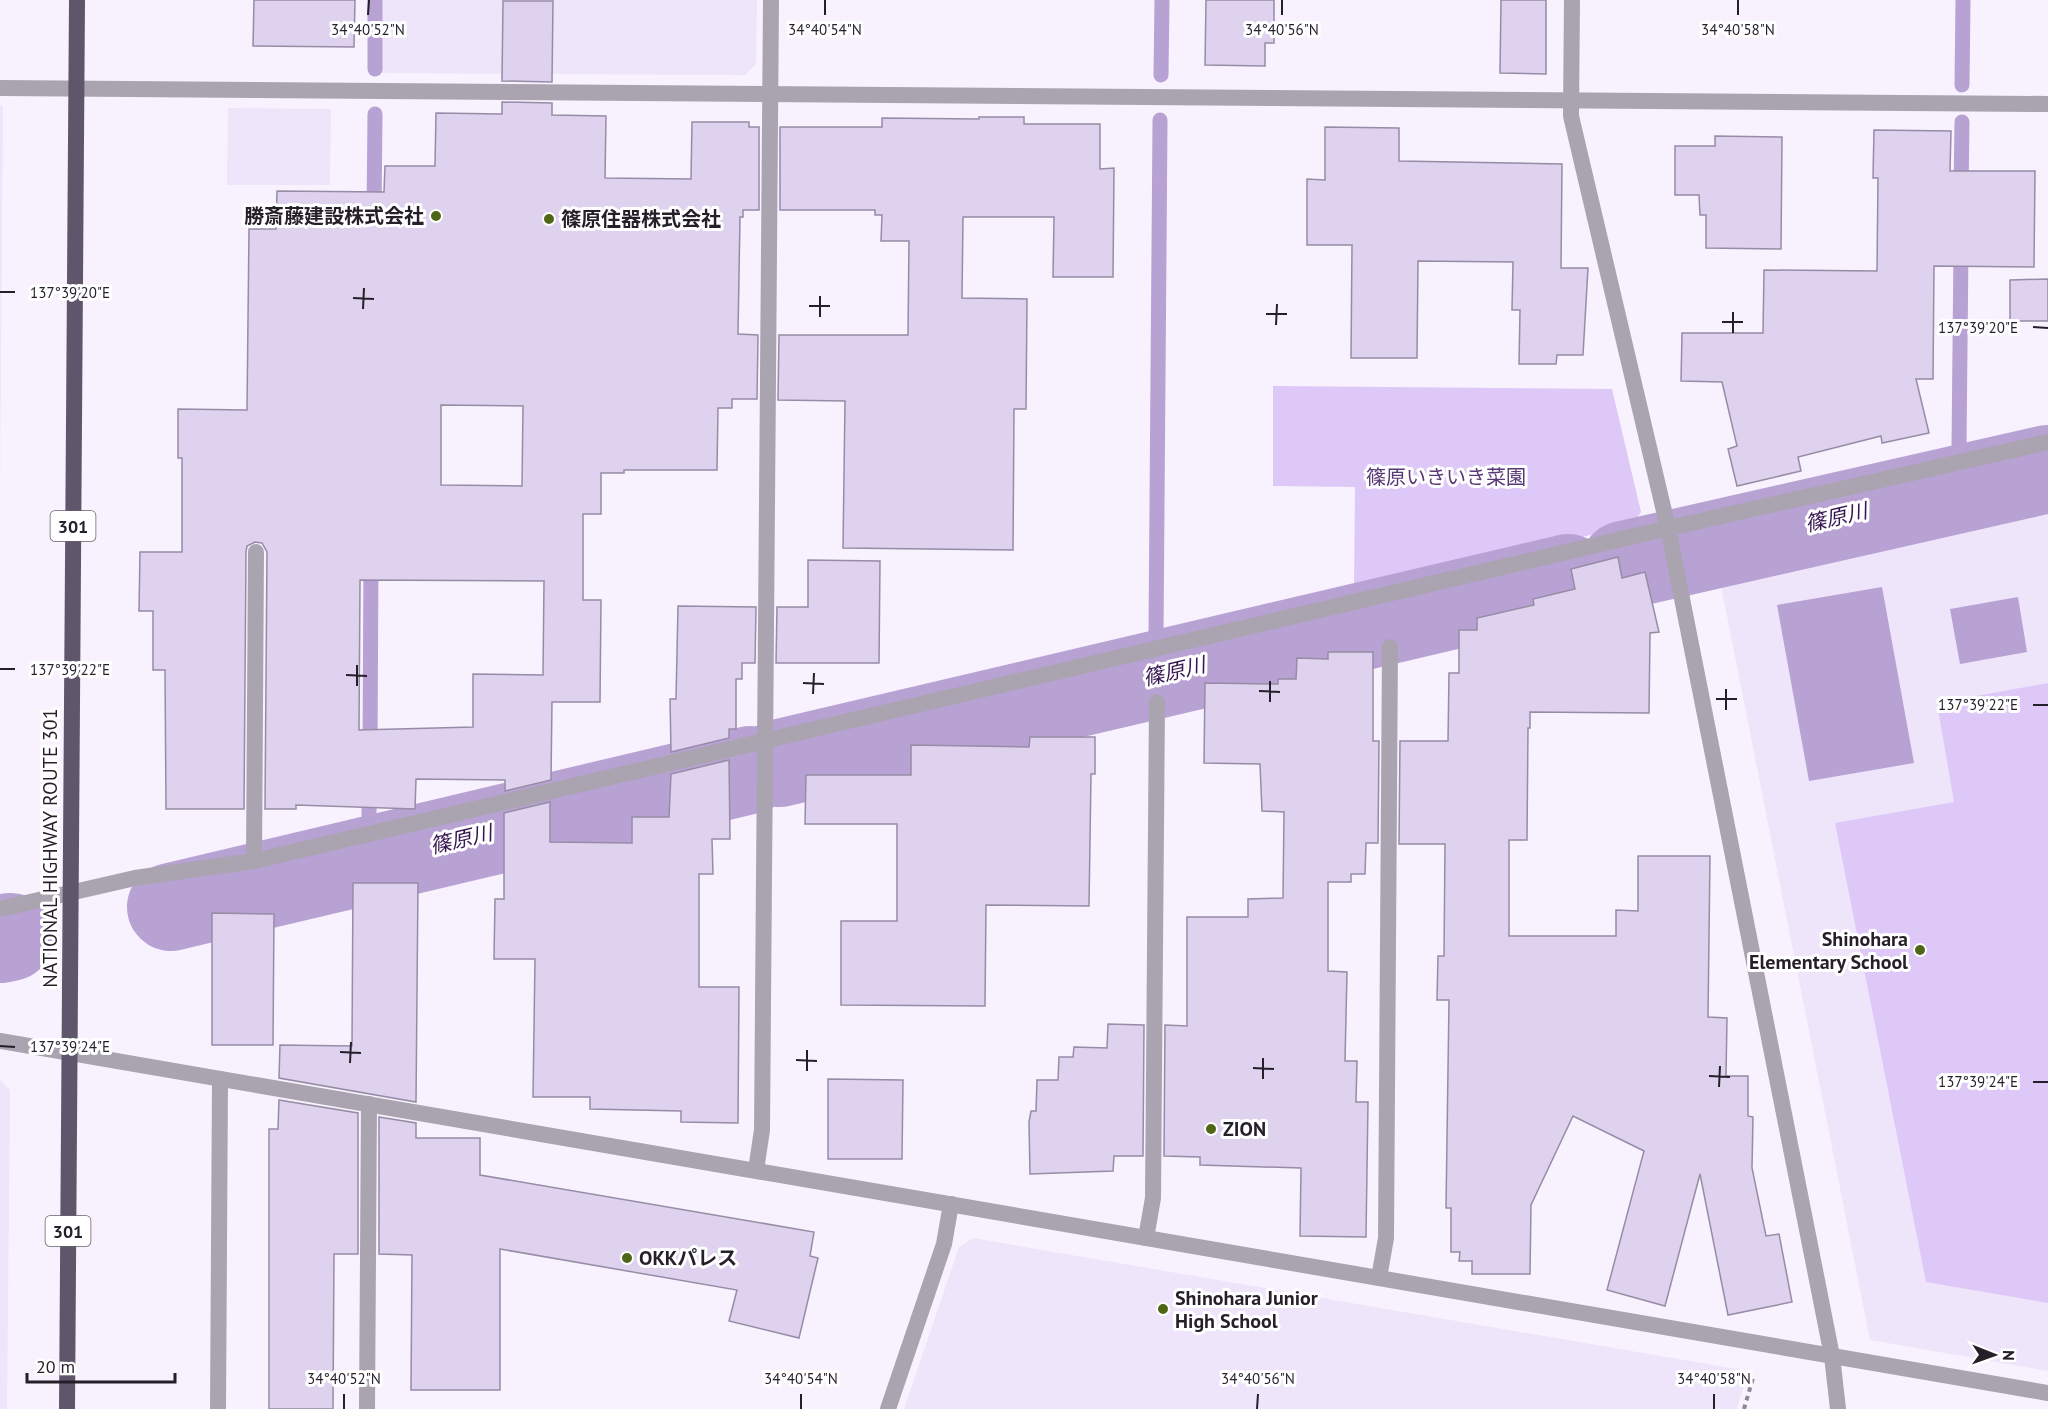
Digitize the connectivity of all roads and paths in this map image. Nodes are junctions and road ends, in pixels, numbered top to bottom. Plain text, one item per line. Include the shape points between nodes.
1 (77, 0) edge
2 (771, 0) edge
3 (1572, 0) edge
4 (0, 88) edge
5 (77, 89) junction
6 (771, 94) junction
7 (1571, 100) junction
8 (2048, 104) edge
9 (2048, 442) edge
10 (1669, 534) junction
11 (256, 552) dead end
12 (1390, 646) dead end
13 (1157, 702) dead end
14 (766, 741) junction
15 (254, 861) junction
16 (70, 892) junction
17 (0, 909) edge
18 (0, 1041) edge
19 (69, 1053) junction
20 (220, 1079) junction
21 (369, 1104) junction
22 (756, 1170) junction
23 (951, 1204) junction
24 (1146, 1238) junction
25 (1378, 1278) junction
26 (1832, 1356) junction
27 (2048, 1393) edge
28 (67, 1409) edge
29 (218, 1409) edge
30 (367, 1409) edge
31 (888, 1409) edge
32 (1838, 1409) edge

1 - 5 highway, NATIONAL HIGHWAY ROUTE 301 / 301
2 - 6 street
3 - 7 street
4 - 5 street
5 - 6 street
5 - 16 highway, NATIONAL HIGHWAY ROUTE 301 / 301
6 - 7 street
6 - 14 street
7 - 8 street
7 - 10 street via 1571,116
9 - 10 street
10 - 14 street
10 - 26 street
11 - 15 street
12 - 25 street via 1386,1238
13 - 24 street via 1153,1198
14 - 15 street
14 - 22 street via 762,1130
15 - 16 street via 135,878
16 - 17 street
16 - 19 highway, NATIONAL HIGHWAY ROUTE 301 / 301
18 - 19 street
19 - 20 street
19 - 28 highway, NATIONAL HIGHWAY ROUTE 301 / 301
20 - 21 street
20 - 29 street
21 - 22 street
21 - 30 street
22 - 23 street
23 - 24 street
23 - 31 street via 944,1244
24 - 25 street
25 - 26 street
26 - 27 street
26 - 32 street

